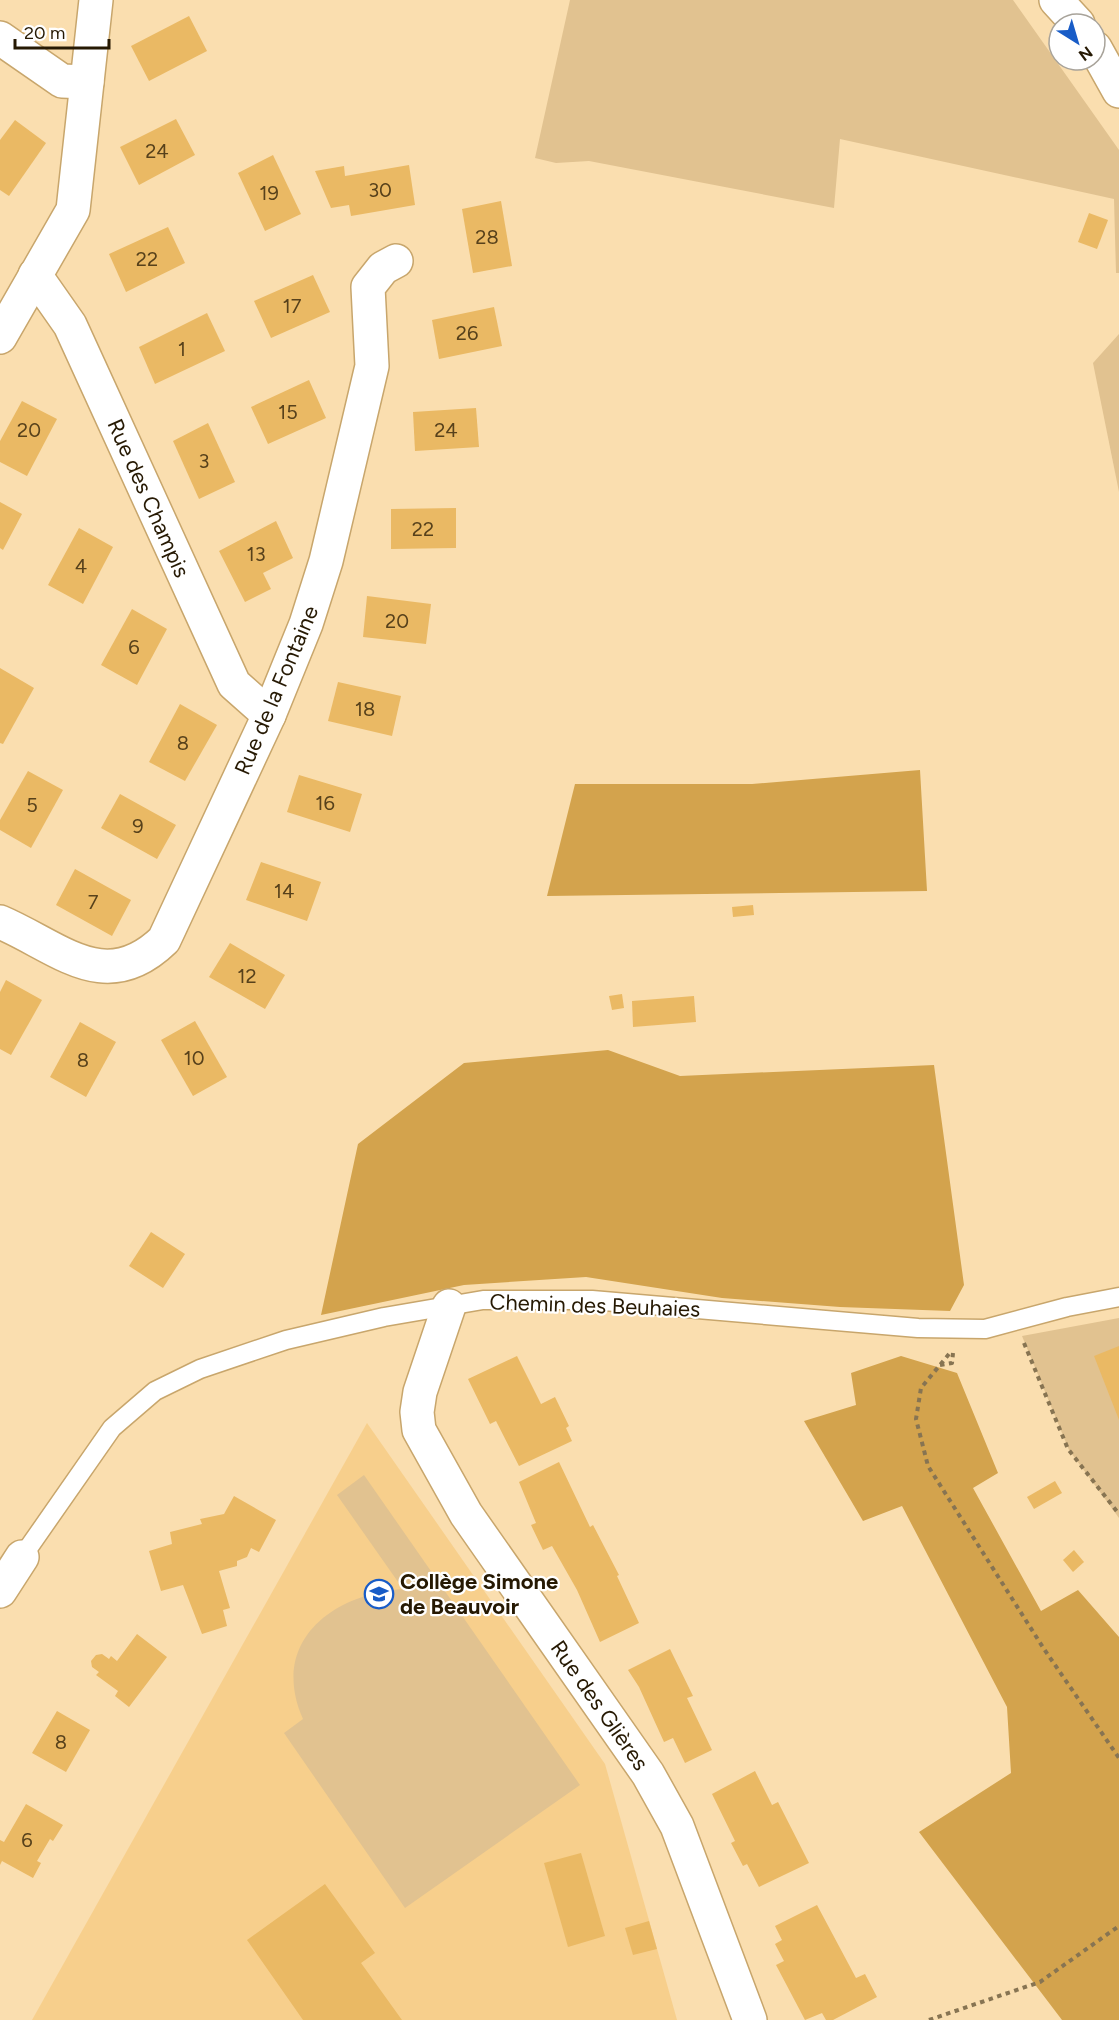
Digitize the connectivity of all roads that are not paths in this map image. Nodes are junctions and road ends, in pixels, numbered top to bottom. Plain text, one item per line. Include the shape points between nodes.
1 (96, 0) edge
2 (1056, 0) edge
3 (1067, 12) edge
4 (0, 38) edge
5 (1107, 70) edge
6 (87, 82) junction
7 (1119, 91) edge
8 (396, 261) dead end
9 (35, 275) junction
10 (0, 336) edge
11 (268, 715) junction
12 (0, 922) edge
13 (1119, 1297) edge
14 (449, 1306) junction
15 (22, 1557) joint
16 (0, 1591) edge
17 (750, 2020) edge

1 - 6 street
2 - 3 street
4 - 6 street via 62,81
5 - 7 street
6 - 9 street via 73,210
8 - 11 street, Rue de la Fontaine via 383,268 368,287 372,366 344,488 306,624
9 - 10 street
9 - 11 street, Rue des Champis via 70,325 234,684
11 - 12 street, Rue de la Fontaine via 164,940 152,952 111,968 92,966
13 - 14 lane, Chemin des Beuhaies via 985,1329 918,1328 592,1300 483,1299
14 - 15 lane, Chemin des Beuhaies via 286,1340 200,1369 155,1391 112,1428
14 - 17 street, Rue des Glières via 420,1392 419,1430 466,1514 648,1774 677,1826
15 - 16 street, Chemin des Beuhaies

